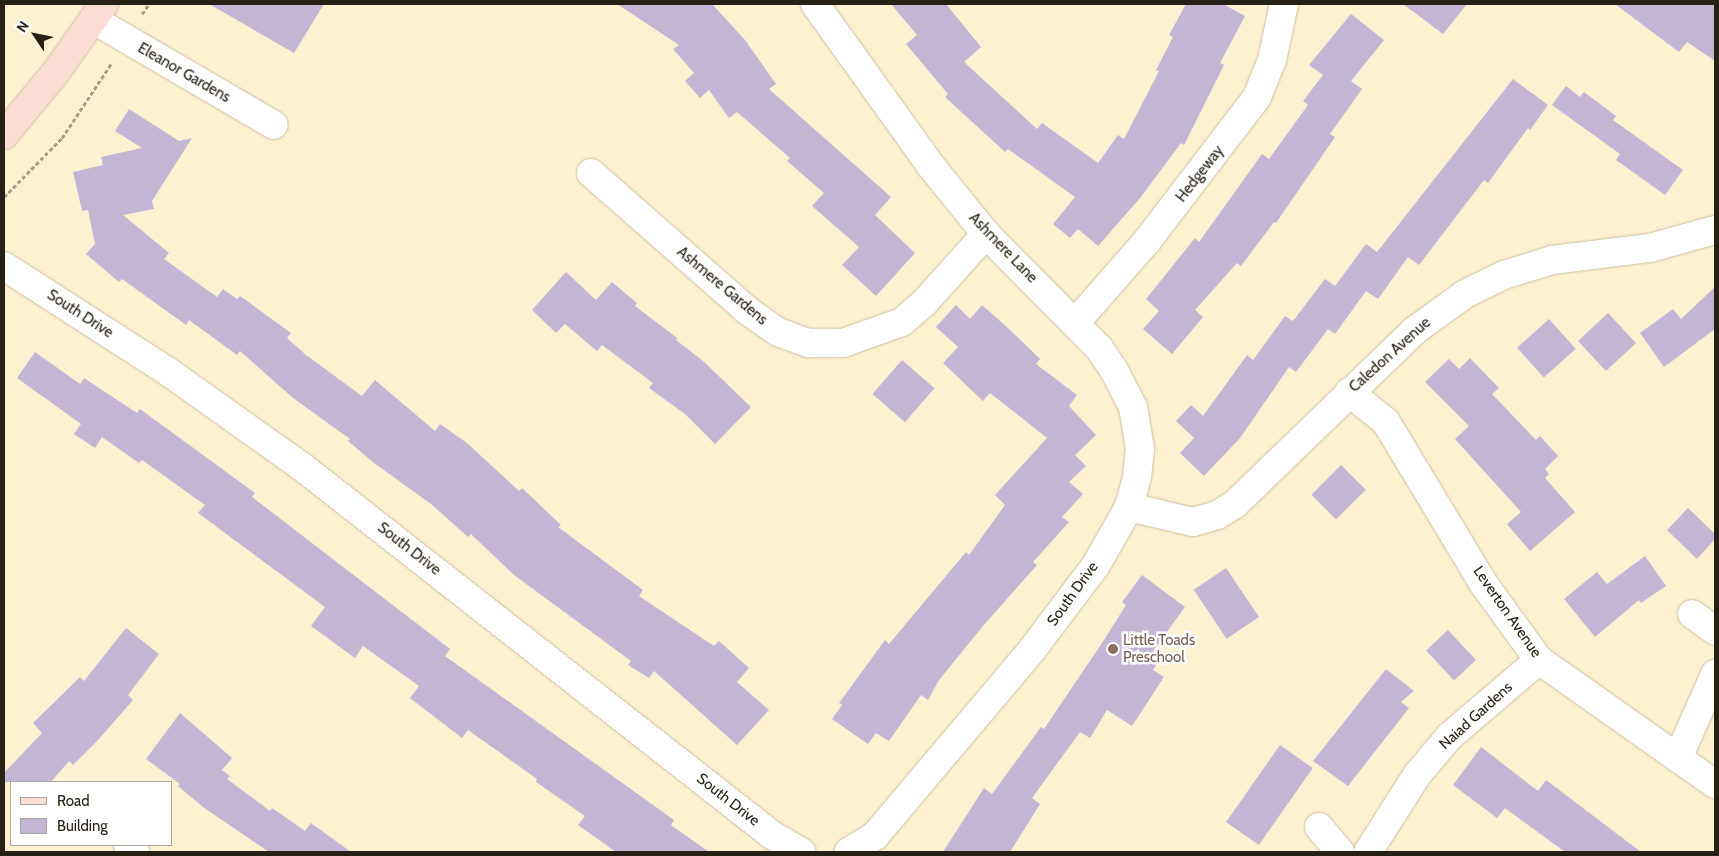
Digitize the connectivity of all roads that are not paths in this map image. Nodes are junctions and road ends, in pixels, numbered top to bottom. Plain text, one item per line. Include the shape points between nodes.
1 (1284, 4) edge
2 (819, 5) edge
3 (99, 12) edge
4 (274, 125) dead end
5 (4, 135) edge
6 (591, 173) dead end
7 (1715, 230) edge
8 (986, 234) junction
9 (4, 266) edge
10 (1076, 322) junction
11 (1349, 392) junction
12 (1129, 507) junction
13 (1692, 614) dead end
14 (1715, 630) edge
15 (1539, 660) junction
16 (1715, 674) edge
17 (1678, 758) junction
18 (1715, 784) edge
19 (1318, 827) dead end
20 (801, 852) edge
21 (848, 852) edge
22 (1340, 852) edge
23 (1368, 852) edge

1 - 10 street, Hedgeway via 1272,60 1257,97 1153,234
2 - 8 street, Ashmere Lane via 931,166
3 - 4 street, Eleanor Gardens via 126,39
3 - 5 main road via 56,72
6 - 8 street, Ashmere Gardens via 748,311 778,332 809,343 843,342 902,322 924,303
7 - 11 street, Caledon Avenue via 1650,248 1552,260 1504,275 1466,294 1414,331
8 - 10 street, Ashmere Lane
9 - 20 street, South Drive via 170,373 301,466 772,835
10 - 12 street, Ashmere Lane via 1116,372 1133,407 1140,449
11 - 12 street, Caledon Avenue via 1235,504 1217,515 1193,522
11 - 15 street, Leverton Avenue via 1386,422 1483,583
12 - 21 street, South Drive via 1096,564 1032,650 875,836
13 - 14 street
15 - 17 street, Leverton Avenue
15 - 23 street, Naiad Gardens via 1450,736 1417,775
16 - 17 street
17 - 18 street, Leverton Avenue
19 - 22 street

